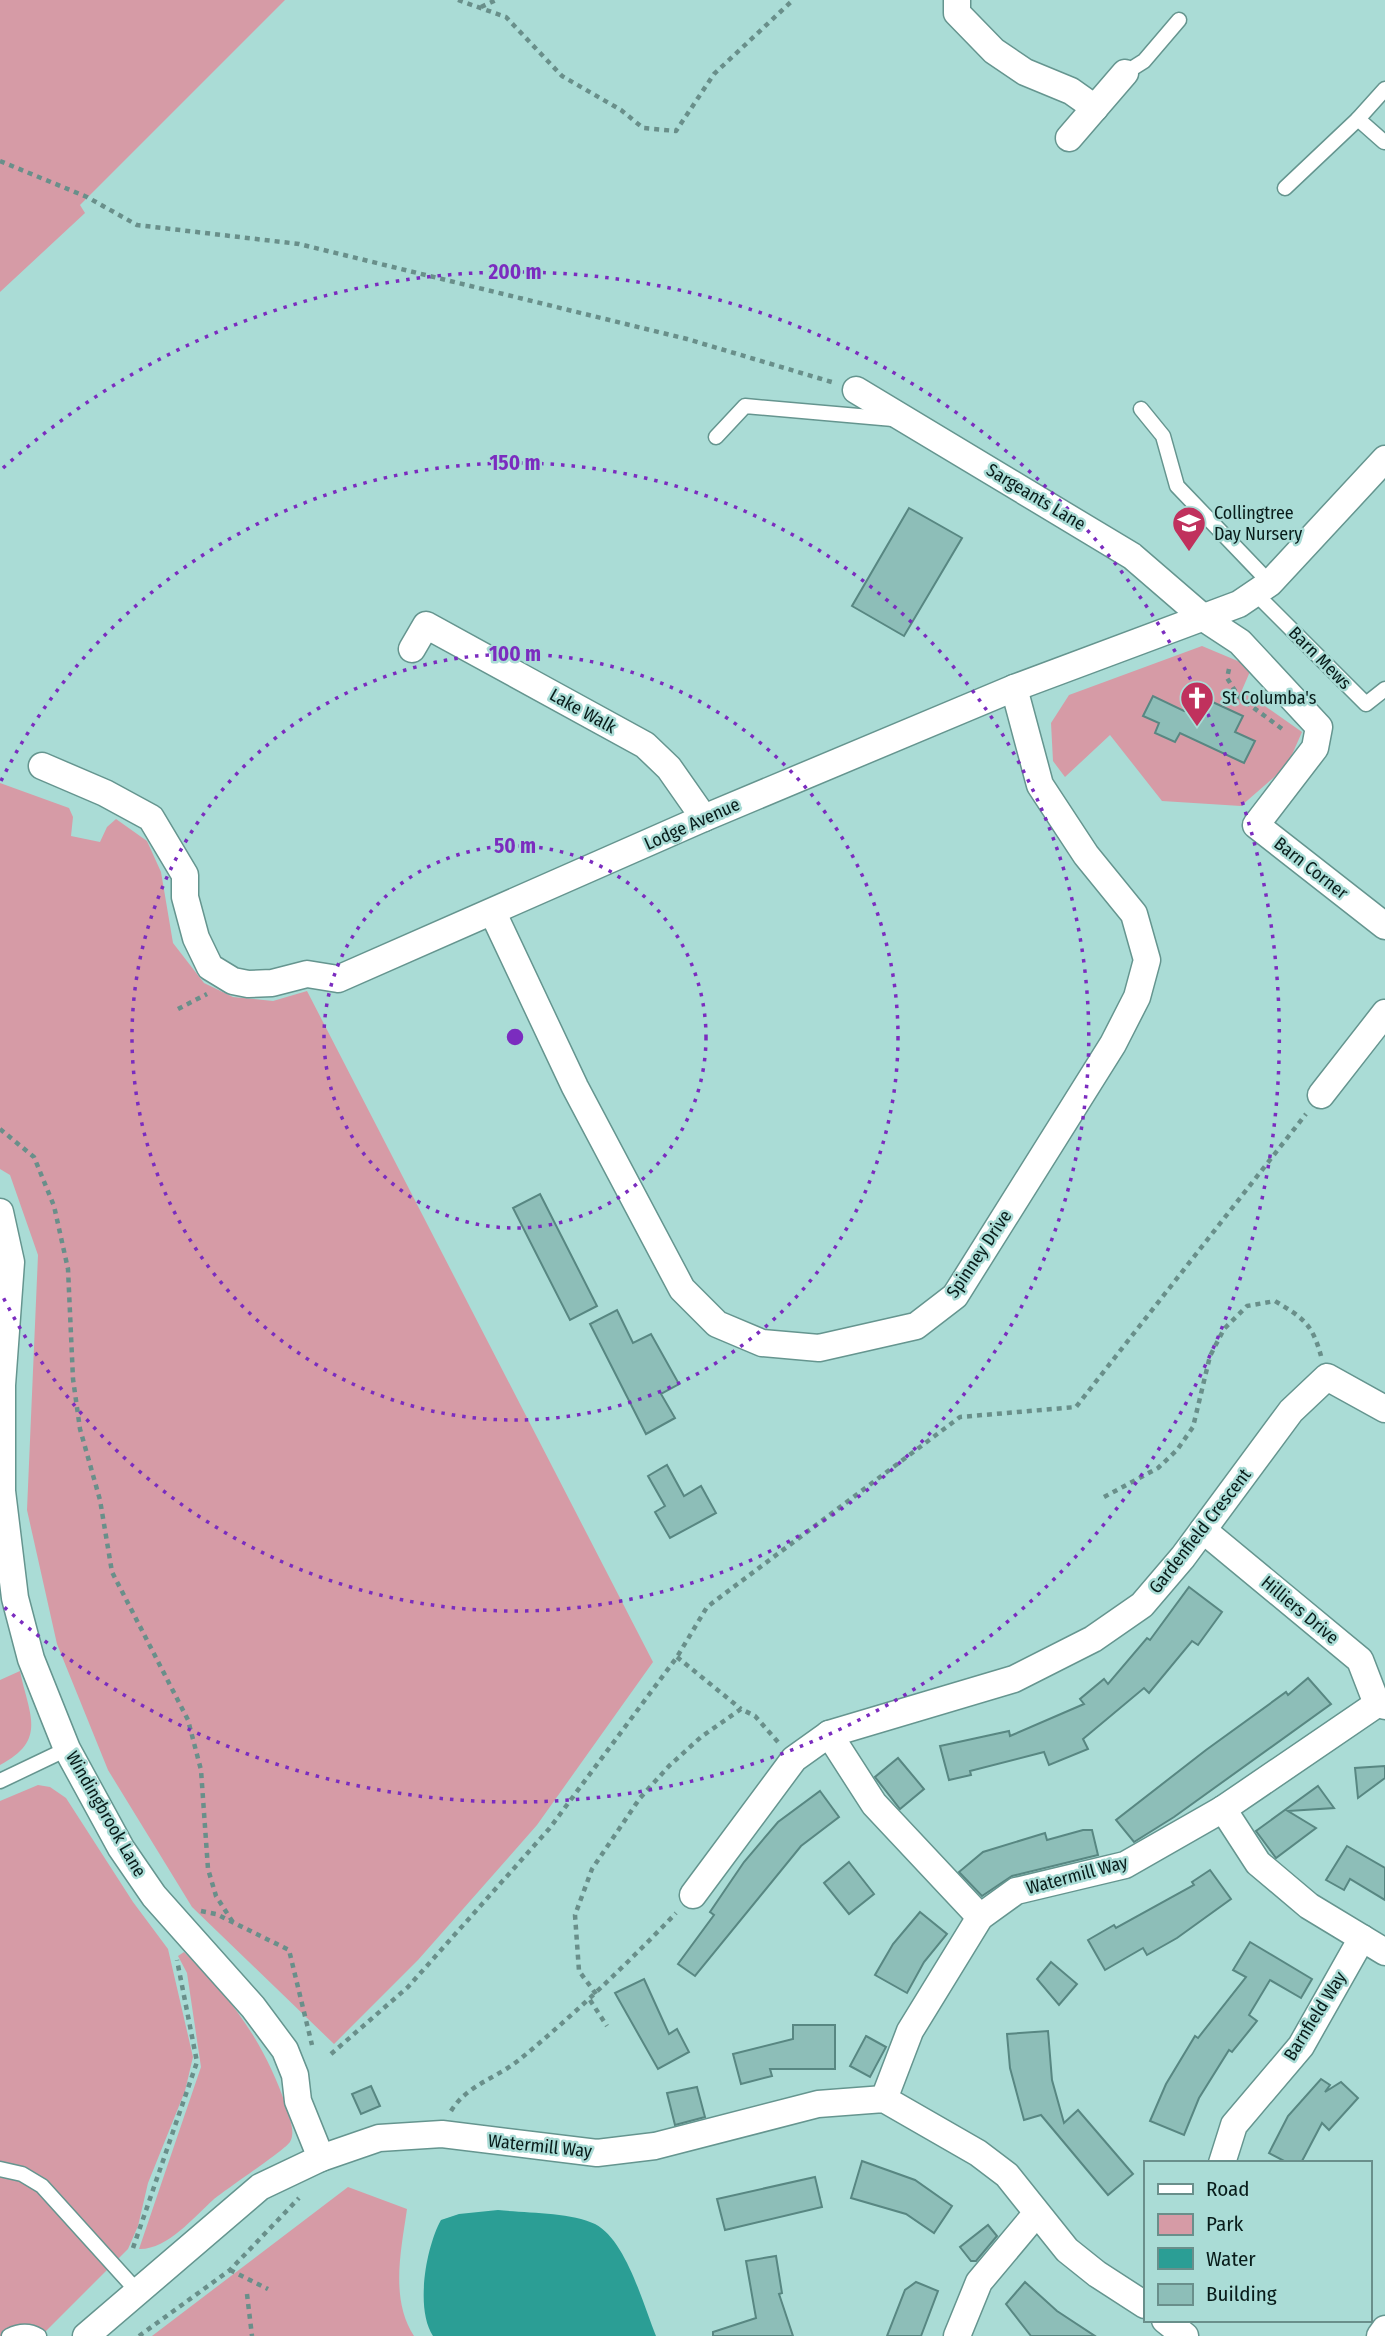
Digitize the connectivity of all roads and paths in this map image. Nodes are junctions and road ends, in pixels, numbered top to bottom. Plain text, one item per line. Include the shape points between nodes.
1 (458, 0) edge
2 (496, 0) edge
3 (793, 0) edge
4 (957, 0) edge
5 (480, 8) junction
6 (1179, 20) dead end
7 (1125, 73) joint
8 (1385, 89) edge
9 (1095, 108) junction
10 (1358, 119) junction
11 (1069, 138) dead end
12 (1384, 142) edge
13 (0, 162) edge
14 (1284, 188) dead end
15 (856, 390) joint
16 (1141, 409) dead end
17 (908, 421) junction
18 (716, 437) dead end
19 (1385, 459) edge
20 (1263, 588) junction
21 (1205, 619) junction
22 (412, 649) dead end
23 (1014, 688) junction
24 (1385, 689) edge
25 (43, 766) dead end
26 (704, 818) junction
27 (493, 913) junction
28 (1385, 926) edge
29 (1385, 1013) edge
30 (1321, 1095) joint
31 (0, 1129) edge
32 (0, 1212) edge
33 (1327, 1377) junction
34 (1385, 1409) edge
35 (1, 1491) edge
36 (1104, 1497) dead end
37 (1203, 1530) junction
38 (677, 1657) junction
39 (1381, 1705) edge
40 (741, 1709) junction
41 (829, 1734) junction
42 (67, 1749) junction
43 (794, 1759) junction
44 (0, 1781) edge
45 (1223, 1809) junction
46 (694, 1895) joint
47 (197, 1912) dead end
48 (980, 1917) junction
49 (234, 1924) junction
50 (1362, 1938) junction
51 (175, 1949) dead end
52 (1385, 1952) edge
53 (596, 1994) junction
54 (590, 2000) junction
55 (607, 2026) dead end
56 (331, 2054) dead end
57 (314, 2056) dead end
58 (884, 2098) junction
59 (442, 2134) junction
60 (321, 2158) junction
61 (1223, 2161) edge
62 (0, 2169) edge
63 (1036, 2214) junction
64 (132, 2248) dead end
65 (230, 2270) junction
66 (268, 2289) dead end
67 (137, 2291) junction
68 (247, 2294) dead end
69 (1144, 2302) edge
70 (1168, 2322) edge
71 (1385, 2329) edge
72 (9, 2336) edge
73 (39, 2336) edge
74 (86, 2336) edge
75 (139, 2336) edge
76 (252, 2336) edge
77 (957, 2336) edge
78 (1185, 2336) edge
79 (1380, 2336) edge

1 - 5 path
2 - 5 path
3 - 5 path via 714,74 676,131 643,128 562,76 506,17
4 - 9 street via 957,13 994,51
6 - 7 lane via 1144,61
7 - 9 street
8 - 10 lane
9 - 11 street
10 - 12 lane
10 - 14 lane
13 - 15 path via 87,197 137,225 326,250 687,339
15 - 17 street, Sargeants Lane
16 - 20 lane via 1163,436 1177,486
17 - 18 lane via 745,406
17 - 21 street, Sargeants Lane via 1132,556
19 - 20 street
20 - 21 street, Lodge Avenue
20 - 24 lane, Barn Mews via 1366,704
21 - 23 street, Lodge Avenue
21 - 28 street, Barn Corner via 1240,642 1319,727 1315,748 1256,825
22 - 26 street, Lake Walk via 426,625 645,745 669,768
23 - 26 street, Lodge Avenue
23 - 27 street, Spinney Drive via 1040,785 1086,855 1134,914 1147,960 1137,997 1113,1044 955,1296 916,1326 819,1348 762,1343 717,1324 682,1289 575,1087
25 - 27 street, Lodge Avenue via 151,818 185,875 195,938 210,967 233,981 272,983 307,974 338,979
26 - 27 street, Lodge Avenue
29 - 30 street
30 - 38 path via 1076,1407 960,1417 707,1607
31 - 49 path via 34,1157 54,1206 68,1269 80,1429 100,1500 112,1572 188,1720 201,1770 208,1870 216,1896
32 - 35 street, Windingbrook Lane via 11,1262 2,1385
33 - 34 street
33 - 36 path via 1306,1319 1275,1301 1247,1306 1224,1329 1210,1356 1193,1427 1177,1450 1158,1468
33 - 37 street, Gardenfield Crescent via 1291,1411
35 - 42 street, Windingbrook Lane via 15,1598 32,1659
37 - 39 street, Hilliers Drive via 1360,1660
37 - 41 street, Gardenfield Crescent via 1142,1605 1093,1639 1014,1679
38 - 40 path
38 - 56 path via 549,1829 408,1987
39 - 45 street, Watermill Way
40 - 43 path via 755,1716
40 - 53 path via 669,1766 640,1798 593,1869 575,1915 579,1971
41 - 43 street, Gardenfield Crescent
41 - 48 street via 874,1804
42 - 44 lane
42 - 60 street, Windingbrook Lane via 121,1849 154,1896 285,2050 295,2075 298,2101
43 - 46 street, Gardenfield Crescent
45 - 48 street, Watermill Way via 1125,1865 1016,1891
45 - 50 street via 1258,1863 1309,1906
46 - 53 path
47 - 49 path via 205,1910
48 - 58 street, Watermill Way via 910,2031
49 - 57 path via 289,1950
50 - 52 street
50 - 61 street, Barnfield Way via 1301,2046 1234,2125
51 - 64 path via 197,2062
53 - 54 path
54 - 55 path
54 - 59 path via 515,2063 461,2095 444,2121
58 - 59 street, Watermill Way via 818,2104 655,2146 597,2153
58 - 63 street via 988,2160 1007,2175
59 - 60 street, Watermill Way via 379,2138
60 - 65 path via 298,2199
60 - 67 street via 260,2187
62 - 67 lane via 22,2174 42,2186
63 - 69 street via 1067,2250
63 - 77 street via 979,2282
65 - 66 path
65 - 75 path
67 - 74 street
68 - 76 path
70 - 78 street
71 - 79 street
72 - 73 lane via 18,2332

